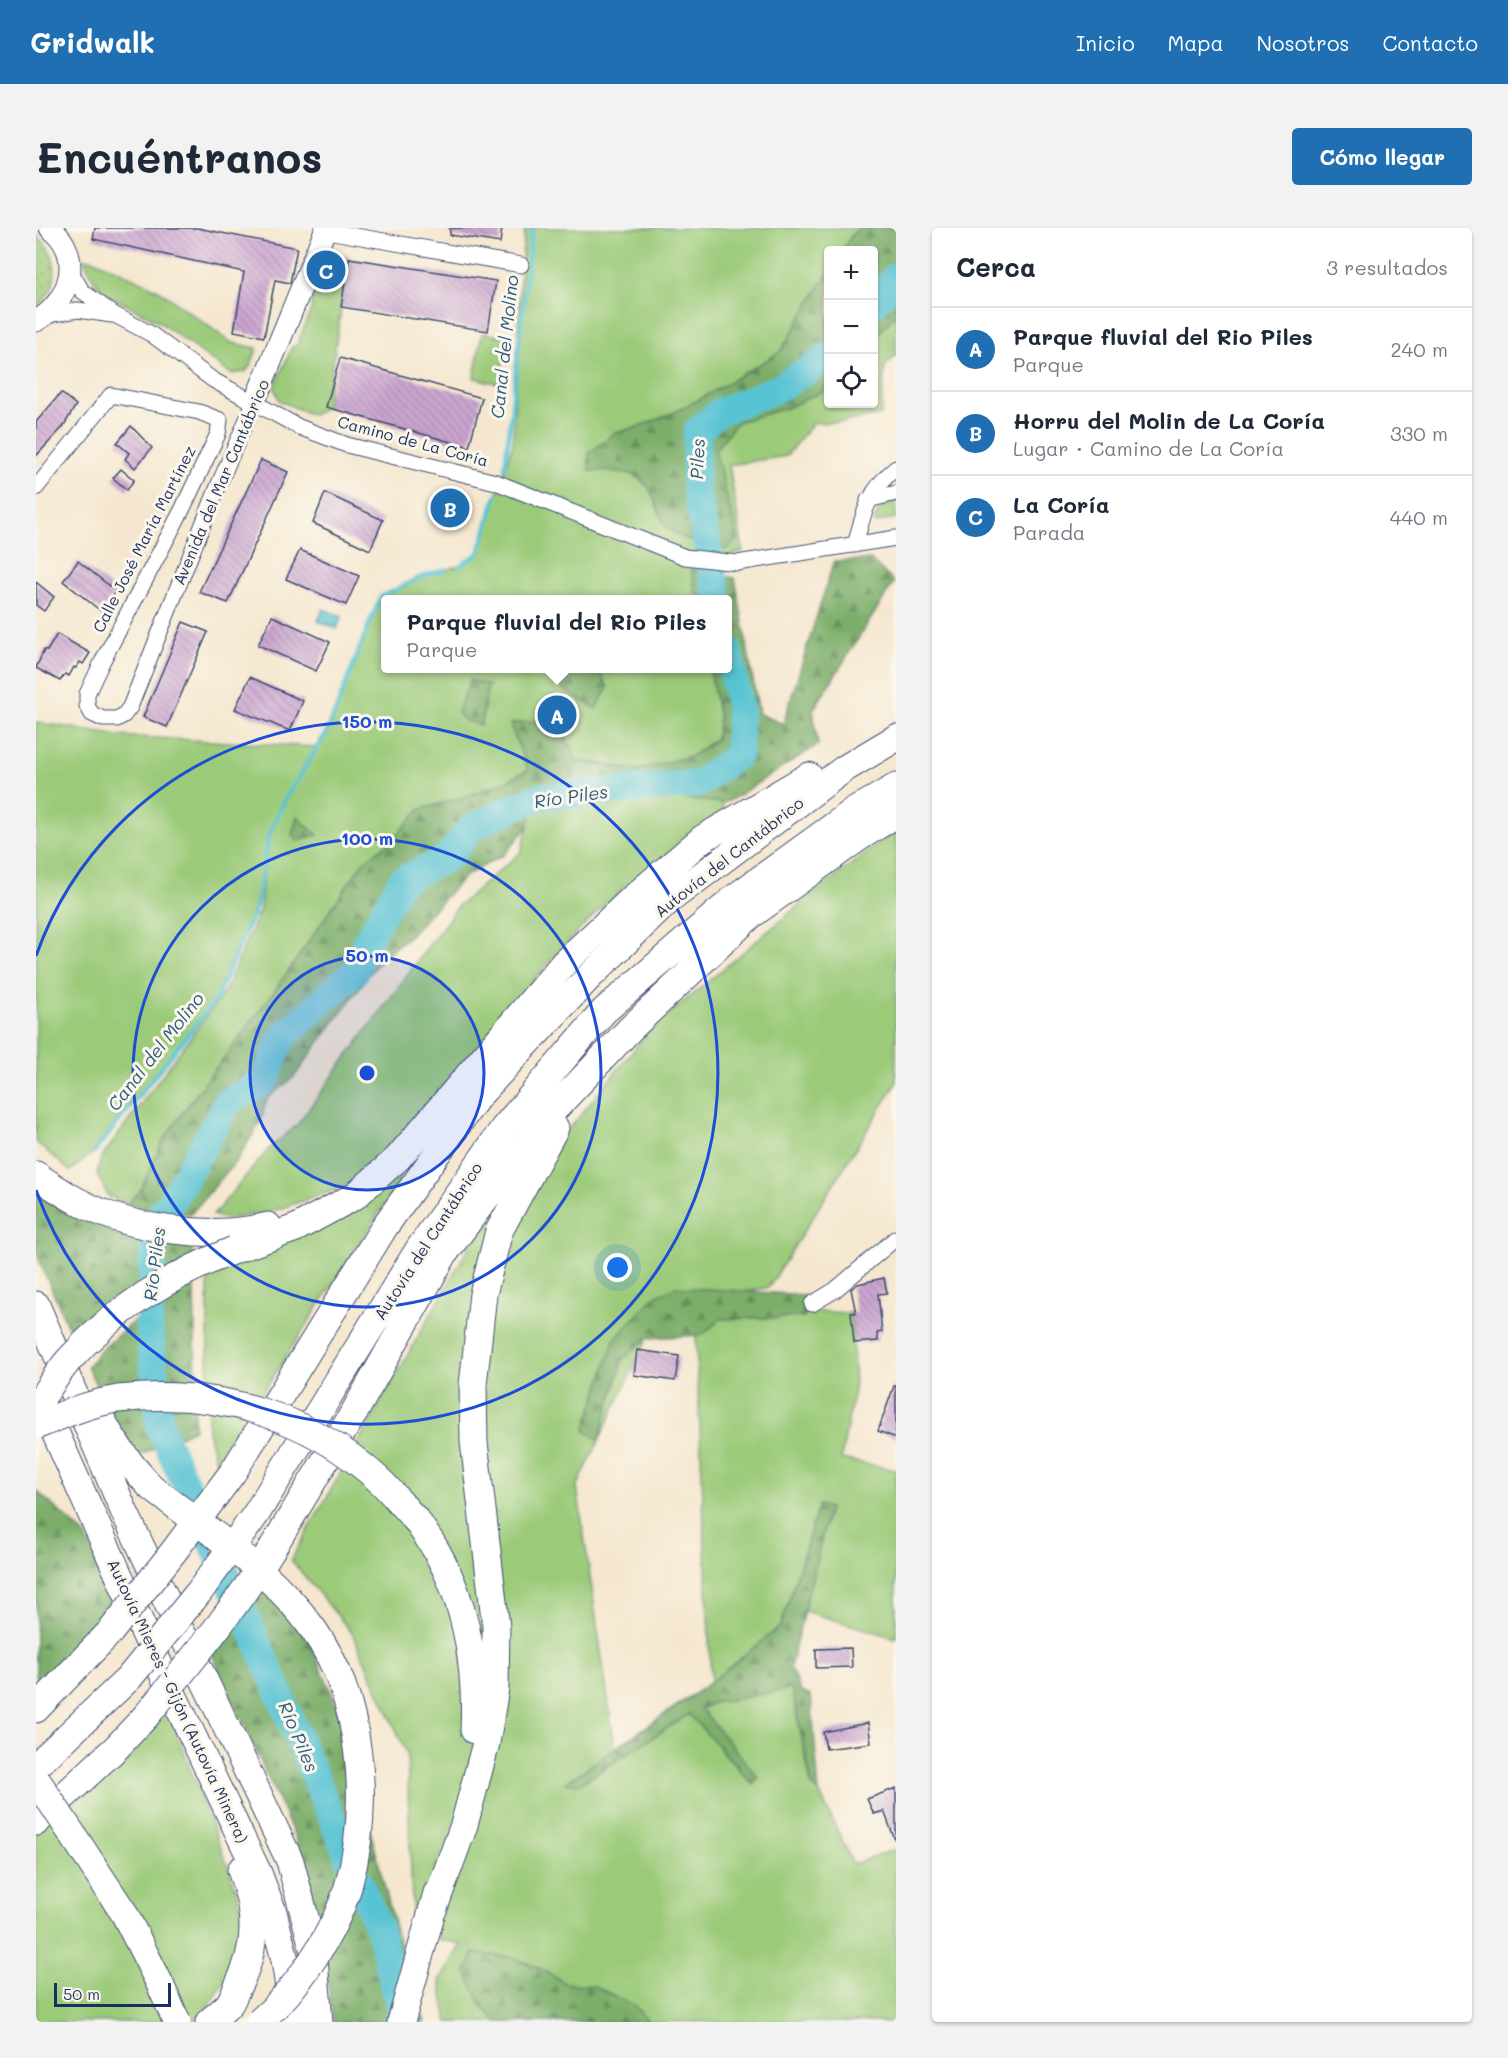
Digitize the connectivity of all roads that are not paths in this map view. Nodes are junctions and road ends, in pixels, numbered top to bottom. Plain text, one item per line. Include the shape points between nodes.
1 (53, 229) edge
2 (329, 230) edge
3 (521, 265) dead end
4 (70, 270) junction
5 (115, 315) junction
6 (41, 318) edge
7 (254, 403) junction
8 (896, 468) edge
9 (36, 488) edge
10 (896, 493) edge
11 (868, 500) junction
12 (896, 538) edge
13 (855, 545) junction
14 (103, 720) joint
15 (896, 726) edge
16 (896, 738) edge
17 (896, 787) edge
18 (896, 814) edge
19 (630, 1029) junction
20 (36, 1175) edge
21 (354, 1196) junction
22 (896, 1238) edge
23 (36, 1291) edge
24 (812, 1304) dead end
25 (36, 1305) edge
26 (36, 1335) edge
27 (36, 1388) edge
28 (36, 1406) edge
29 (36, 1426) edge
30 (102, 1458) junction
31 (164, 1676) junction
32 (36, 1709) edge
33 (36, 1766) edge
34 (36, 1779) edge
35 (36, 1822) edge
36 (433, 1910) junction
37 (177, 2022) edge
38 (209, 2022) edge
39 (259, 2022) edge
40 (294, 2022) edge
41 (319, 2022) edge
42 (401, 2022) edge

1 - 4 street via 65,249
2 - 3 street
2 - 7 street, Avenida del Mar Cantábrico
4 - 5 street, Camino de La Coría via 82,291
4 - 6 street via 63,296
5 - 6 street, Camino de La Coría via 78,310
5 - 7 street, Camino de La Coría via 151,334 213,380
7 - 13 street, Camino de La Coría via 299,427 347,445 496,482 685,557 737,563
7 - 14 street, Avenida del Mar Cantábrico via 130,707 117,720
8 - 11 street
9 - 14 street, Calle José María Martínez via 111,395 220,420 182,510 87,694 87,706
10 - 11 street
11 - 13 street
12 - 13 street
15 - 21 highway via 702,839 632,898 564,963 398,1158
16 - 32 highway, Autovía del Cantábrico, bridge via 844,769 669,900 587,979 478,1096 385,1226 232,1472 111,1631
17 - 33 highway, Autovía del Cantábrico, bridge via 853,812 737,896 604,1011 504,1128 419,1249 256,1514 199,1592 129,1678
18 - 19 highway via 751,915
19 - 35 highway, bridge via 543,1121 444,1254 251,1583 217,1629 116,1748
19 - 36 highway via 561,1118 535,1162 499,1231 483,1294 473,1385 474,1442 496,1627 495,1688 486,1743 464,1825
20 - 21 highway via 84,1205 107,1214 153,1227 210,1232 254,1230
21 - 28 highway, bridge via 296,1228 202,1263 159,1285 111,1319 68,1362
22 - 24 street via 835,1290
23 - 39 highway, bridge via 109,1434 130,1465 150,1486 236,1549 288,1598 314,1631 329,1659 353,1721 360,1809 348,1887 338,1914 305,1969
25 - 30 highway
26 - 30 highway
27 - 31 highway, Autovía Mieres - Gijón (Autovía Minera)
29 - 36 highway, bridge via 78,1409 117,1400 209,1399 258,1410 307,1429 345,1453 380,1481 417,1521 437,1552 458,1603 473,1666 475,1700 466,1783
30 - 41 highway, Autovía Mieres - Gijón (Autovía Minera) via 290,1861 313,1947
31 - 38 highway via 242,1873 254,1927 248,1967 230,2003
31 - 40 highway, Autovía Mieres - Gijón (Autovía Minera) via 273,1912 292,1994
34 - 37 highway, bridge via 124,1913
36 - 42 highway

